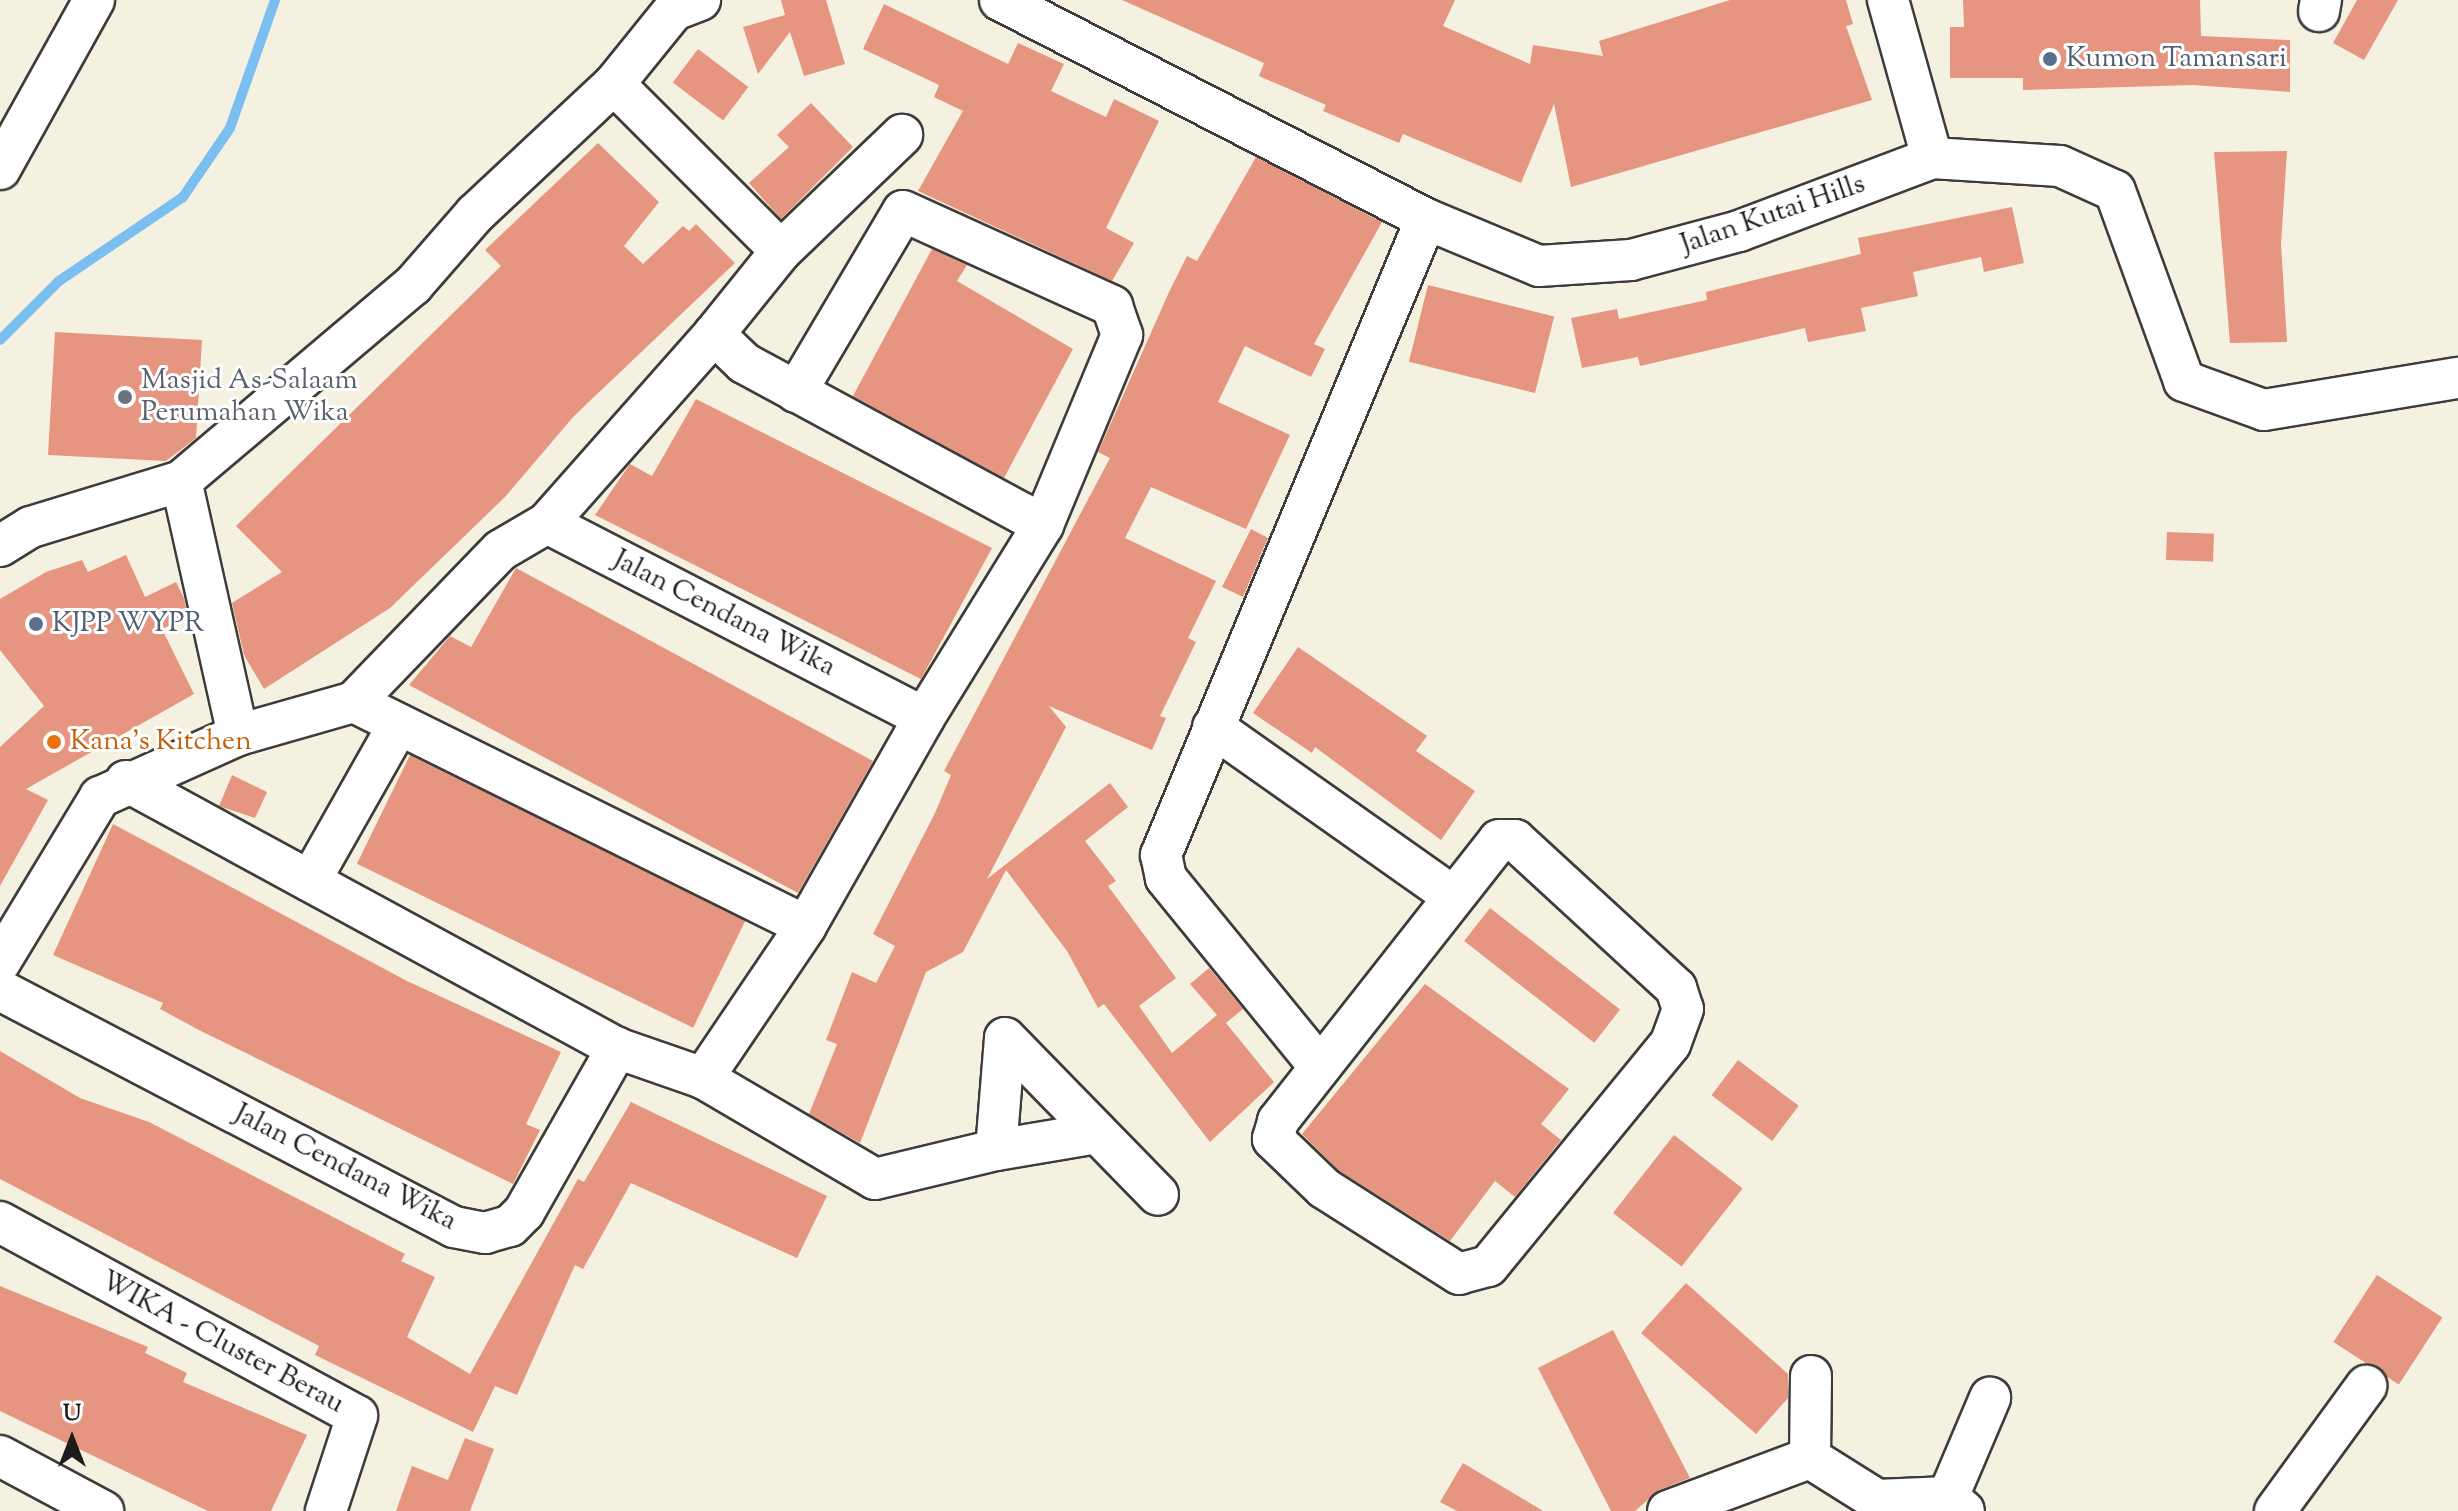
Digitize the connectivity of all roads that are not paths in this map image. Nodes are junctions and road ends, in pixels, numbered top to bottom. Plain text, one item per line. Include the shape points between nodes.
1 (94, 0) edge
2 (1000, 0) edge
3 (1888, 0) edge
4 (682, 3) edge
5 (614, 84) junction
6 (902, 135) dead end
7 (1932, 158) junction
8 (0, 169) edge
9 (854, 188) junction
10 (903, 211) junction
11 (1426, 219) junction
12 (781, 251) junction
13 (714, 334) junction
14 (2458, 378) edge
15 (796, 392) junction
16 (181, 481) junction
17 (547, 523) junction
18 (1043, 525) junction
19 (0, 546) edge
20 (354, 702) junction
21 (924, 718) junction
22 (399, 724) junction
23 (1213, 727) junction
24 (238, 735) junction
25 (126, 781) junction
26 (310, 881) junction
27 (1453, 896) junction
28 (806, 926) junction
29 (0, 962) edge
30 (0, 990) edge
31 (617, 1048) junction
32 (1320, 1067) junction
33 (703, 1078) junction
34 (1097, 1133) junction
35 (996, 1150) junction
36 (1158, 1195) dead end
37 (0, 1222) edge
38 (1811, 1376) dead end
39 (2366, 1386) dead end
40 (1990, 1398) dead end
41 (0, 1456) edge
42 (1810, 1458) junction
43 (1956, 1504) edge
44 (1876, 1505) edge
45 (103, 1511) edge
46 (326, 1511) edge
47 (1668, 1511) edge
48 (2275, 1511) edge

1 - 8 street
2 - 11 street, Jalan Kutai Hills
3 - 7 street
4 - 5 street
5 - 12 street
5 - 16 street via 475,214 413,285
6 - 9 street
7 - 11 street, Jalan Kutai Hills via 1739,231 1631,260 1539,266
7 - 14 street, Jalan Kutai Hills via 2060,166 2115,191 2172,357 2184,381 2217,397 2264,410
9 - 10 street
9 - 12 street
10 - 15 street
10 - 18 street via 1112,306 1123,322
11 - 23 street
12 - 13 street
13 - 15 street via 744,363
13 - 17 street
15 - 18 street
16 - 19 street via 31,527
16 - 24 street
17 - 20 street via 501,550
17 - 21 street, Jalan Cendana Wika
18 - 21 street
20 - 22 street
20 - 24 street
21 - 28 street
22 - 26 street
22 - 28 street
23 - 27 street
23 - 32 street via 1161,855 1161,871
24 - 25 street
25 - 26 street
25 - 29 street via 100,797
26 - 31 street
27 - 32 street
27 - 32 street via 1499,840 1515,840 1676,988 1683,1009 1670,1044 1488,1266 1459,1274 1324,1188 1273,1139
28 - 33 street
30 - 31 street, Jalan Cendana Wika via 454,1227 485,1233 510,1226 524,1212
31 - 33 street
33 - 35 street via 875,1179
34 - 35 street
34 - 35 street via 1005,1038
34 - 36 street
37 - 46 street, WIKA - Cluster Berau via 357,1416
38 - 42 street
39 - 48 street
40 - 43 street
41 - 45 street
42 - 44 street
42 - 47 street
43 - 44 street

